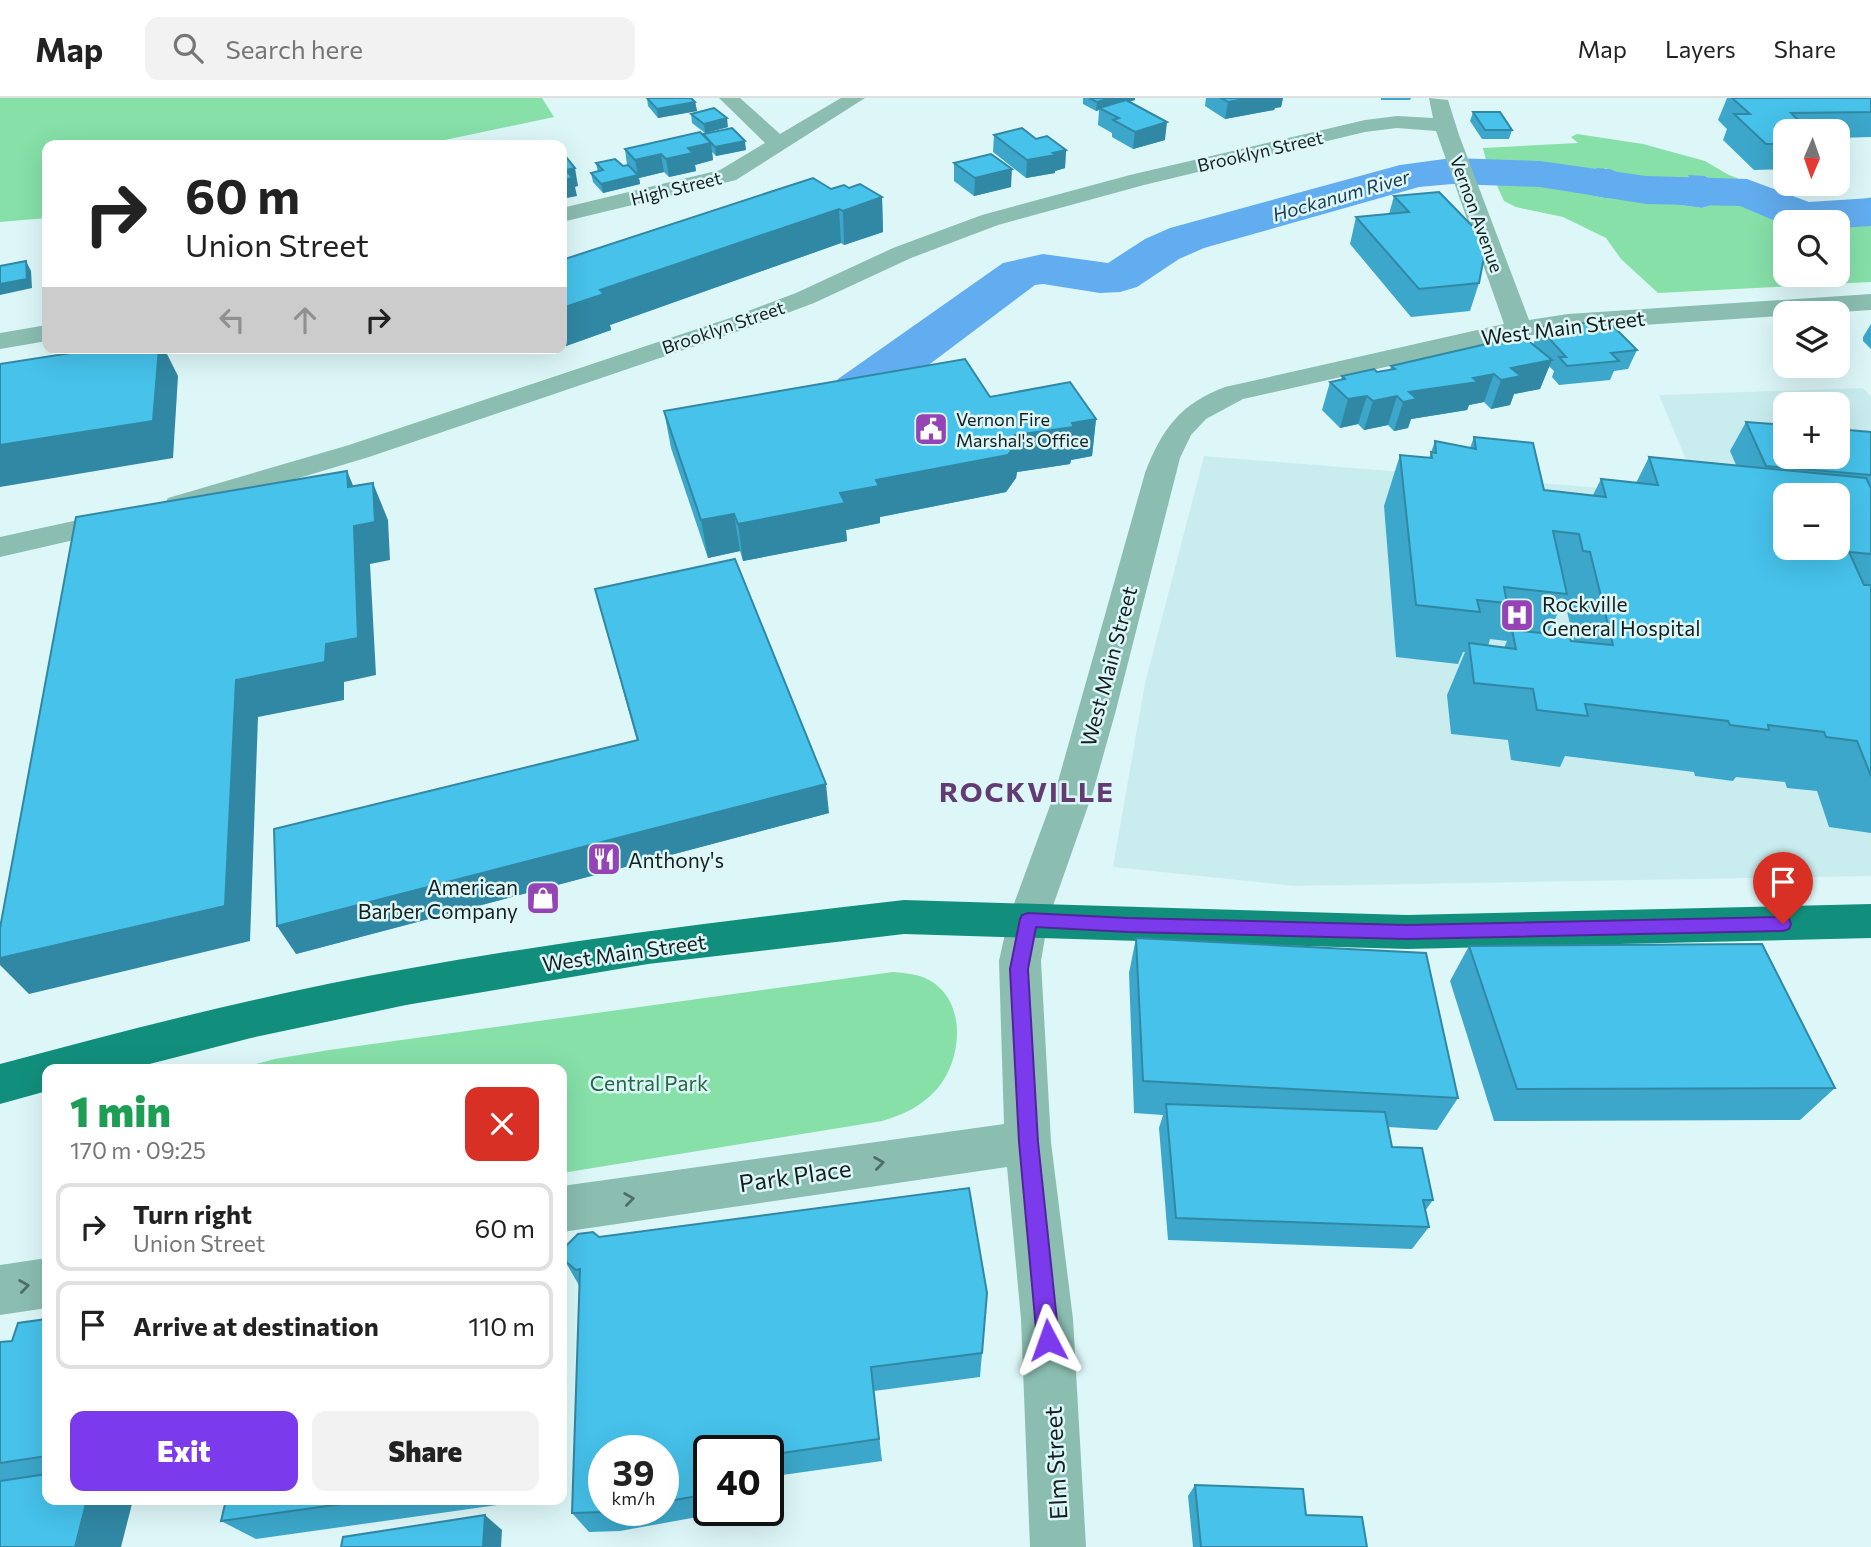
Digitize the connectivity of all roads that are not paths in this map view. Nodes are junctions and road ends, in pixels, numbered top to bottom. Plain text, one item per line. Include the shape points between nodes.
1 (729, 98) edge
2 (855, 98) edge
3 (1437, 98) edge
4 (1449, 135) junction
5 (781, 144) junction
6 (567, 214) edge
7 (1871, 302) edge
8 (1519, 328) junction
9 (42, 334) edge
10 (0, 341) edge
11 (0, 547) edge
12 (1028, 919) junction
13 (1871, 922) edge
14 (74, 1064) edge
15 (42, 1072) edge
16 (0, 1084) edge
17 (1028, 1142) junction
18 (567, 1208) edge
19 (42, 1284) edge
20 (0, 1290) edge
21 (1058, 1547) edge

1 - 5 street
2 - 5 street, High Street
3 - 4 street, Vernon Avenue
4 - 8 street, Vernon Avenue
4 - 11 street, Brooklyn Street via 1397,122 1365,126 1021,211 902,253 736,324 346,455 194,501
5 - 6 street, High Street via 717,178
7 - 8 street, West Main Street
8 - 12 street, West Main Street via 1235,393 1206,405 1181,427 1160,473 1074,792
9 - 10 street
12 - 13 main road via 1407,932
12 - 14 main road, West Main Street via 904,917 648,947 334,1001
12 - 17 street, Elm Street via 1019,969
15 - 16 main road
18 -> 17 street, Park Place
17 - 21 street, Elm Street via 1047,1319
20 -> 19 street

